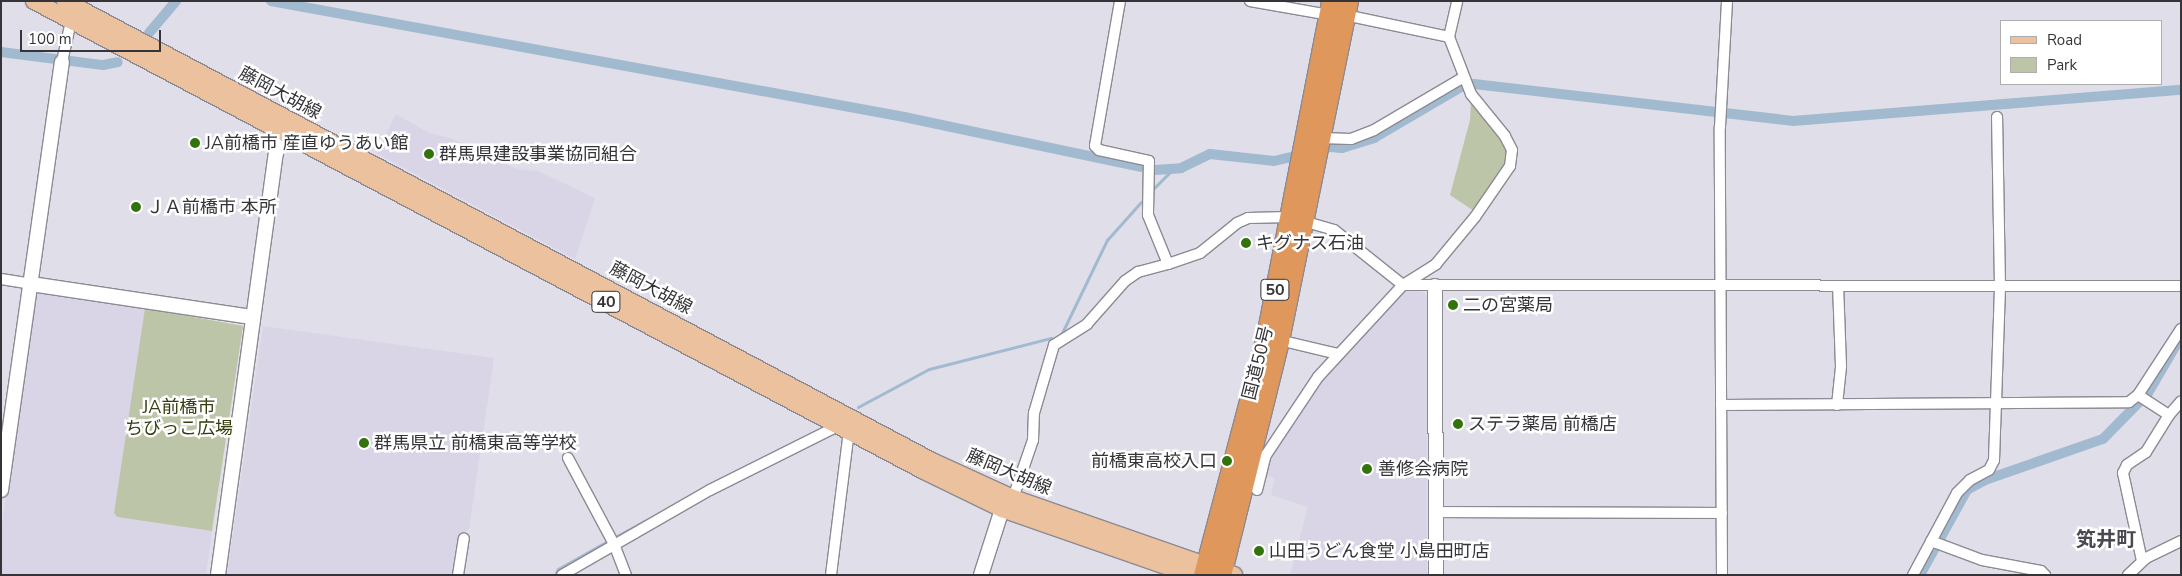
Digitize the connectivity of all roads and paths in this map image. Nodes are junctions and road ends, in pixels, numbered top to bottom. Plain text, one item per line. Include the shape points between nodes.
1 (34, 1) edge
2 (65, 1) edge
3 (1120, 1) edge
4 (1250, 1) edge
5 (1456, 1) edge
6 (1727, 1) edge
7 (1338, 8) edge
8 (70, 21) junction
9 (1449, 37) junction
10 (63, 59) joint
11 (1464, 77) junction
12 (1996, 117) dead end
13 (288, 127) junction
14 (1321, 138) junction
15 (1297, 218) junction
16 (1168, 264) junction
17 (1, 279) edge
18 (31, 284) junction
19 (1403, 285) junction
20 (1435, 286) junction
21 (1722, 286) junction
22 (1838, 286) junction
23 (1999, 286) junction
24 (2181, 286) edge
25 (252, 317) junction
26 (2181, 329) edge
27 (1280, 340) junction
28 (1338, 354) junction
29 (2141, 397) junction
30 (2181, 401) edge
31 (1998, 404) junction
32 (1721, 405) junction
33 (1837, 405) junction
34 (2169, 415) junction
35 (844, 428) junction
36 (568, 458) dead end
37 (1, 490) edge
38 (1257, 490) dead end
39 (1007, 504) junction
40 (1435, 512) junction
41 (1722, 513) junction
42 (464, 538) dead end
43 (2181, 541) edge
44 (1935, 543) junction
45 (614, 544) junction
46 (2142, 561) junction
47 (1213, 573) edge
48 (218, 575) edge
49 (458, 575) edge
50 (562, 575) edge
51 (626, 575) edge
52 (831, 575) edge
53 (981, 575) edge
54 (1436, 575) edge
55 (1722, 575) edge
56 (1913, 575) edge
57 (2045, 575) edge
58 (2128, 575) edge

1 - 8 main road, 藤岡大胡線 / 40
2 - 13 main road, 藤岡大胡線 / 40
3 - 16 street via 1095,146 1099,150 1148,161 1148,215
4 - 7 street
5 - 9 street
6 - 21 street via 1720,127
7 - 9 street
7 - 14 highway, 国道50号 / 50
7 - 15 highway, 国道50号 / 50
8 - 10 street
8 - 13 main road, 藤岡大胡線 / 40
9 - 11 street
10 - 18 street
11 - 14 street via 1374,130 1350,139
11 - 19 street via 1471,94 1505,136 1512,150 1510,166 1475,217 1436,264
12 - 23 street
13 - 25 street via 276,153
13 - 35 main road, 藤岡大胡線 / 40
13 - 39 main road, 藤岡大胡線 / 40 via 930,460
14 - 15 highway, 国道50号 / 50
15 - 16 street via 1248,218 1200,253
15 - 19 street via 1334,230
15 - 27 highway, 国道50号 / 50
15 - 47 highway, 国道50号 / 50 via 1266,336
16 - 39 street via 1132,277 1087,324 1054,345 1034,413 1033,440
17 - 18 street
18 - 25 street
18 - 37 street
19 - 20 street
19 - 28 street
20 - 21 street
20 - 40 street
21 - 22 street
21 - 32 street
22 - 23 street
22 - 33 street via 1841,366
23 - 24 street
23 - 31 street
25 - 48 street
26 - 29 street
27 - 28 street
27 - 47 highway, 国道50号 / 50
28 - 38 street via 1318,377 1266,455
29 - 31 street via 2129,402 2102,404
29 - 34 street
30 - 34 street
31 - 33 street
31 - 44 street via 1992,466 1957,493
32 - 33 street
32 - 41 street
34 - 46 street via 2146,452 2127,465 2123,473
35 - 39 main road, 藤岡大胡線 / 40
35 - 45 street via 710,490
35 - 52 street
36 - 45 street
39 - 47 main road, 藤岡大胡線 / 40
39 - 53 street
40 - 41 street
40 - 54 street
41 - 55 street
42 - 49 street
43 - 46 street
44 - 56 street
44 - 57 street via 1982,560 2041,571
45 - 50 street
45 - 51 street
46 - 58 street

